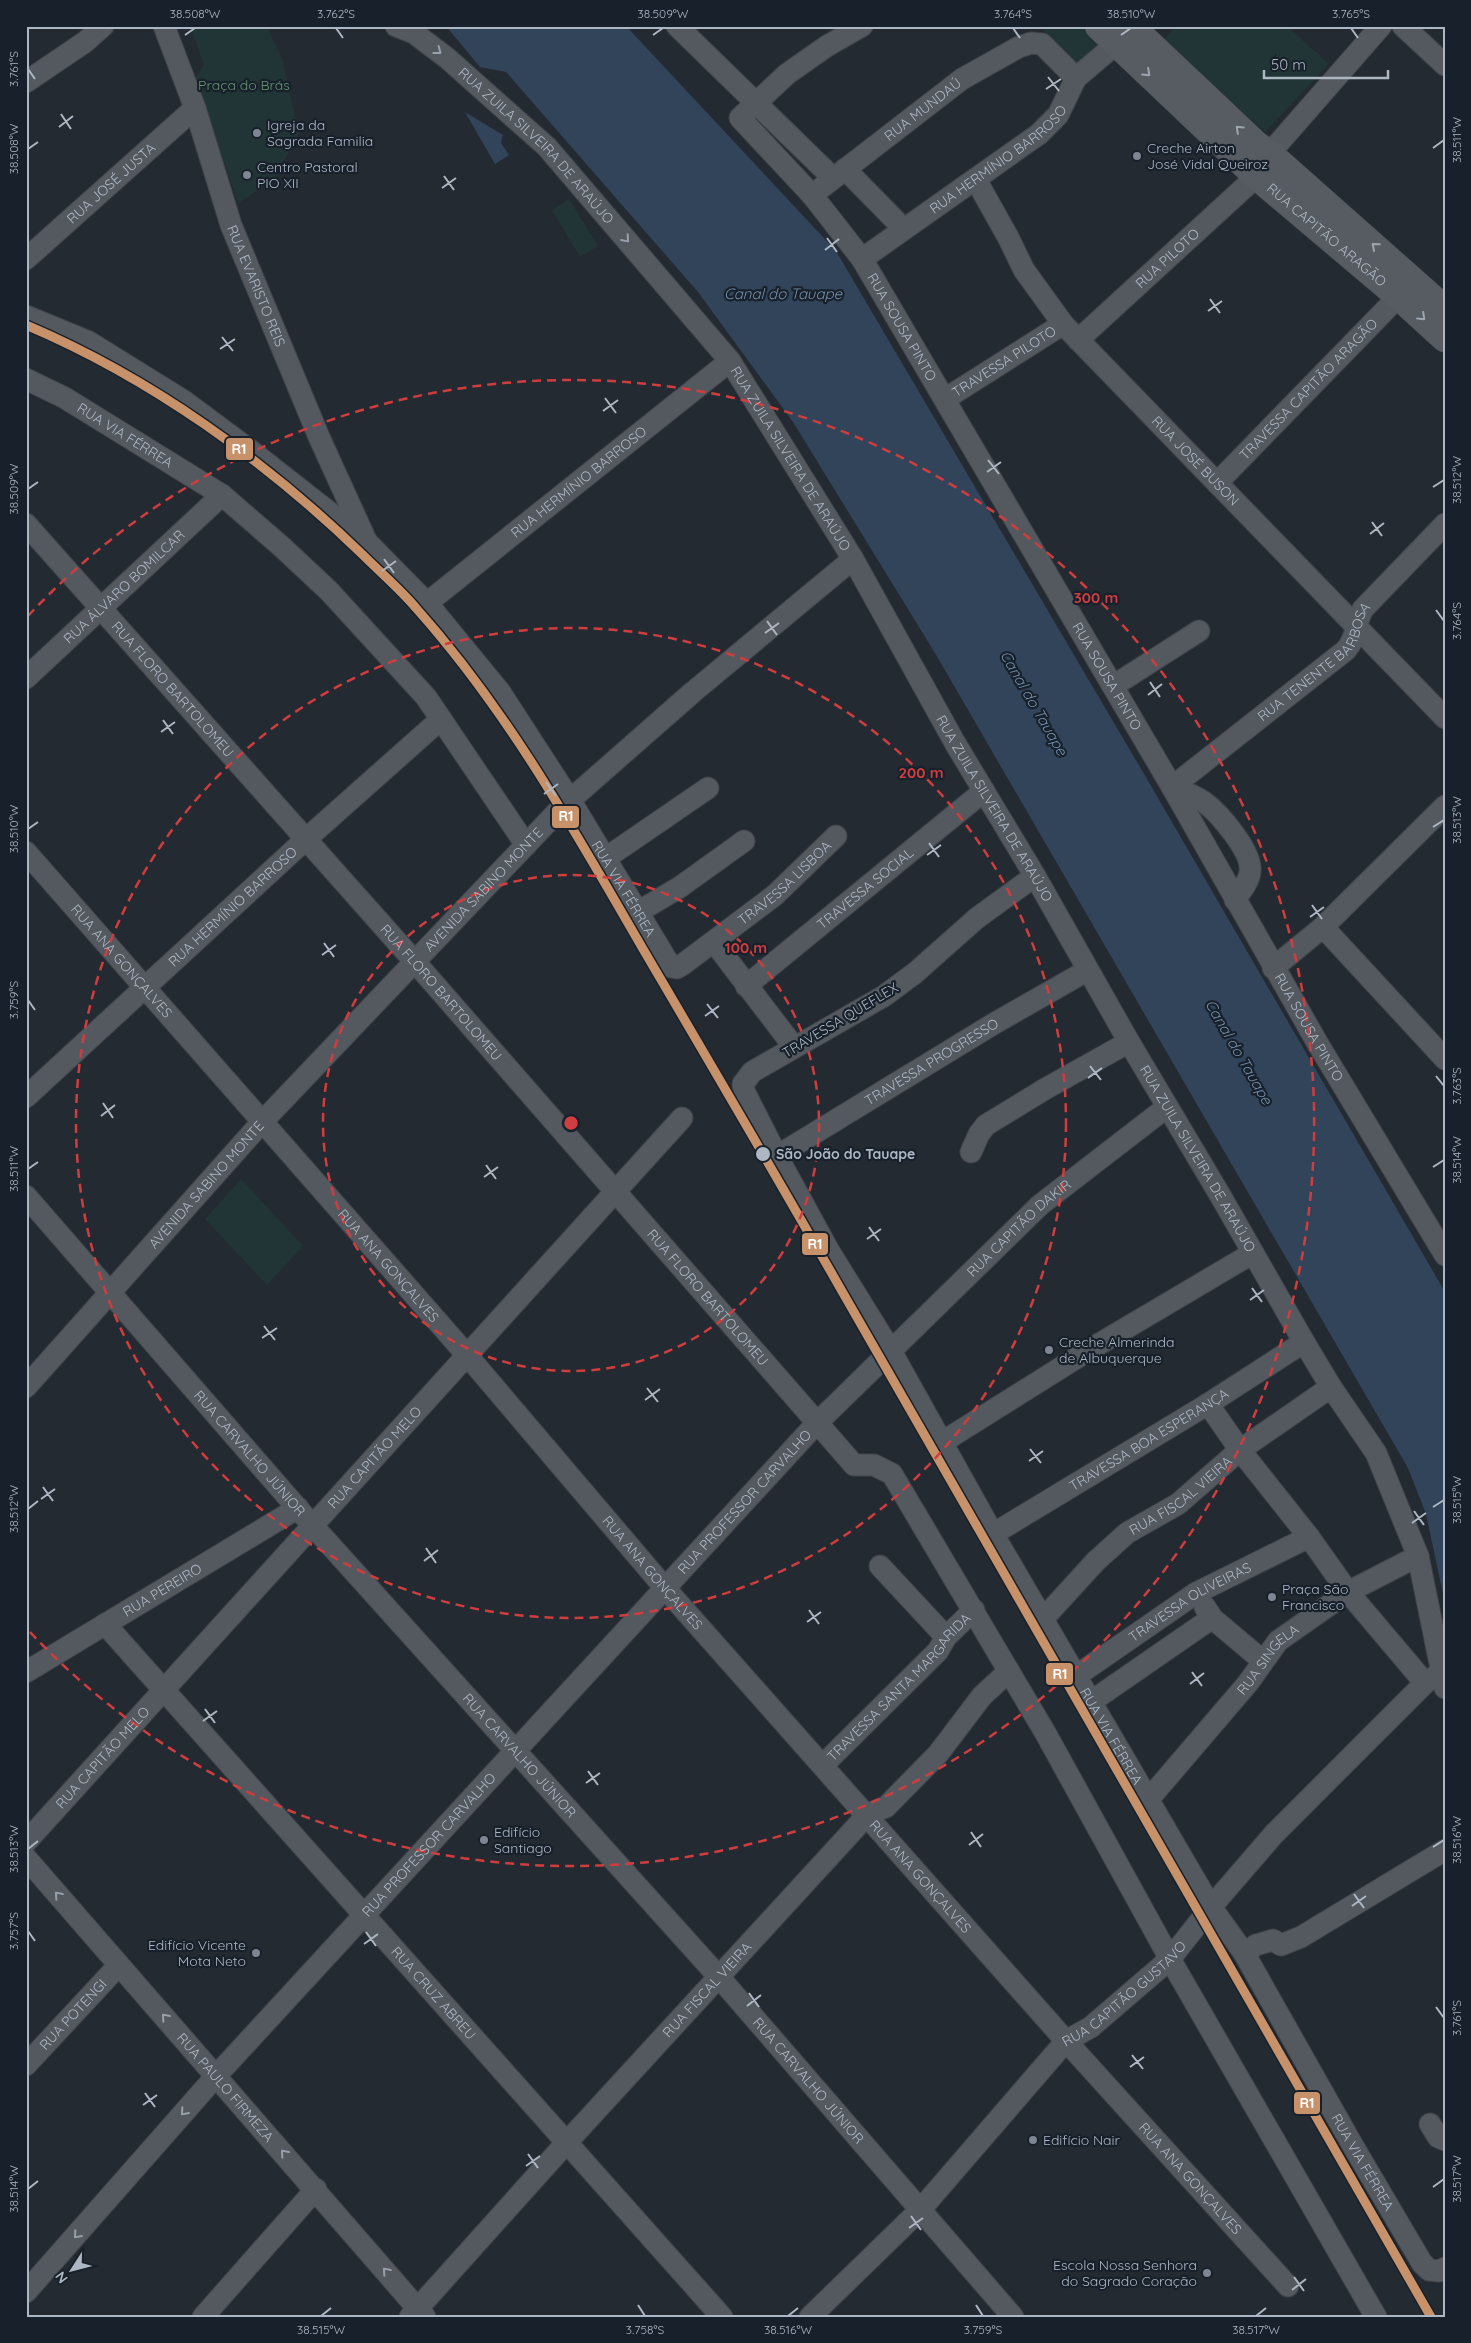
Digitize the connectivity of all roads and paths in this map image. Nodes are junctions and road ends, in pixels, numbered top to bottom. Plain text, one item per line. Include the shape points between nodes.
1 (103, 26) edge
2 (164, 26) edge
3 (396, 26) edge
4 (677, 26) edge
5 (862, 26) edge
6 (1381, 26) edge
7 (1403, 26) edge
8 (1115, 32) edge
9 (1445, 65) edge
10 (1076, 78) junction
11 (26, 82) edge
12 (757, 103) junction
13 (195, 108) junction
14 (1263, 165) junction
15 (839, 174) junction
16 (976, 180) junction
17 (812, 195) junction
18 (896, 221) dead end
19 (26, 259) edge
20 (862, 259) junction
21 (1399, 296) junction
22 (1445, 310) edge
23 (26, 316) edge
24 (1063, 324) junction
25 (1445, 338) edge
26 (1078, 340) junction
27 (730, 361) junction
28 (26, 379) edge
29 (944, 399) junction
30 (1217, 483) junction
31 (222, 495) junction
32 (26, 524) edge
33 (1445, 524) edge
34 (366, 541) junction
35 (853, 559) junction
36 (427, 603) junction
37 (102, 609) junction
38 (1357, 628) junction
39 (1199, 631) dead end
40 (26, 678) edge
41 (1113, 686) junction
42 (1445, 718) edge
43 (441, 719) junction
44 (1172, 786) junction
45 (708, 788) dead end
46 (984, 791) junction
47 (570, 800) junction
48 (1445, 806) edge
49 (836, 836) dead end
50 (305, 840) junction
51 (744, 841) dead end
52 (526, 845) junction
53 (26, 852) edge
54 (606, 858) junction
55 (1036, 876) junction
56 (1235, 900) junction
57 (638, 912) junction
58 (1322, 927) junction
59 (714, 942) junction
60 (415, 962) junction
61 (682, 965) joint
62 (1273, 968) junction
63 (1088, 970) junction
64 (746, 986) junction
65 (145, 988) junction
66 (1129, 1042) junction
67 (794, 1047) junction
68 (1445, 1059) edge
69 (744, 1091) joint
70 (26, 1097) edge
71 (1168, 1107) junction
72 (682, 1118) dead end
73 (262, 1122) junction
74 (971, 1152) dead end
75 (777, 1156) junction
76 (615, 1193) junction
77 (26, 1196) edge
78 (1253, 1253) junction
79 (1445, 1255) edge
80 (111, 1293) junction
81 (1304, 1342) junction
82 (466, 1354) junction
83 (886, 1356) junction
84 (26, 1387) edge
85 (1331, 1388) junction
86 (1208, 1404) junction
87 (816, 1424) junction
88 (944, 1441) junction
89 (1240, 1450) junction
90 (298, 1508) junction
91 (313, 1526) junction
92 (993, 1534) junction
93 (1309, 1537) junction
94 (1418, 1556) junction
95 (880, 1566) dead end
96 (664, 1588) junction
97 (1348, 1592) junction
98 (1196, 1593) junction
99 (974, 1610) junction
100 (1212, 1618) junction
101 (1043, 1619) junction
102 (105, 1624) junction
103 (946, 1637) junction
104 (1263, 1662) junction
105 (1009, 1671) junction
106 (26, 1672) edge
107 (1076, 1676) junction
108 (1437, 1681) edge
109 (163, 1690) junction
110 (1092, 1701) junction
111 (514, 1751) junction
112 (824, 1765) junction
113 (1148, 1800) junction
114 (868, 1814) junction
115 (26, 1842) edge
116 (1445, 1850) edge
117 (26, 1858) edge
118 (1211, 1907) junction
119 (364, 1914) junction
120 (1244, 1953) junction
121 (1170, 1959) junction
122 (119, 1965) junction
123 (718, 1977) junction
124 (1066, 2041) junction
125 (26, 2065) edge
126 (216, 2076) junction
127 (1430, 2124) dead end
128 (1445, 2140) edge
129 (568, 2142) junction
130 (316, 2190) junction
131 (921, 2209) junction
132 (1437, 2269) edge
133 (1288, 2286) dead end
134 (26, 2292) edge
135 (418, 2314) edge
136 (815, 2315) edge
137 (203, 2317) edge
138 (722, 2317) edge
139 (1013, 2317) edge
140 (1376, 2317) edge

1 - 11 street
2 - 13 street, RUA EVARISTO REIS
3 -> 27 street, RUA ZUILA SILVEIRA DE ARAÚJO via 414,33 447,58 547,147
4 - 12 street
5 - 12 street via 787,74
6 - 14 street, RUA PILOTO
7 - 9 street
8 - 10 street, RUA HERMÍNIO BARROSO
8 - 14 main road, RUA CAPITÃO ARAGÃO
10 - 15 street, RUA MUNDAÚ via 1042,44 1019,46 962,79
10 - 16 street, RUA HERMÍNIO BARROSO via 1058,115 1050,124
12 - 15 street
12 - 17 street, RUA SOUSA PINTO via 740,118
13 - 19 street, RUA JOSÉ JUSTA
13 - 34 street, RUA EVARISTO REIS via 231,225
14 - 21 main road, RUA CAPITÃO ARAGÃO
22 -> 14 main road, RUA CAPITÃO ARAGÃO
14 - 26 street, RUA PILOTO
15 - 17 street, RUA MUNDAÚ
15 - 18 street
16 - 20 street, RUA HERMÍNIO BARROSO
16 - 24 street, RUA JOSÉ BUSON via 1032,285
17 - 20 street, RUA SOUSA PINTO
20 - 29 street, RUA SOUSA PINTO
21 -> 25 main road, RUA CAPITÃO ARAGÃO
21 - 30 street, TRAVESSA CAPITÃO ARAGÃO
23 - 34 street via 89,342 184,401
24 - 26 street, RUA JOSÉ BUSON
24 - 29 street, TRAVESSA PILOTO
26 - 30 street, RUA JOSÉ BUSON
27 - 35 street, RUA ZUILA SILVEIRA DE ARAÚJO
27 - 36 street, RUA HERMÍNIO BARROSO
28 - 31 street, RUA VIA FÉRREA via 74,403
29 - 41 street, RUA SOUSA PINTO
30 - 38 street, RUA JOSÉ BUSON
31 - 37 street, RUA ÁLVARO BOMILCAR
31 - 43 street, RUA VIA FÉRREA via 329,591 426,697
32 - 37 street, RUA FLORO BARTOLOMEU
33 - 38 street, RUA TENENTE BARBOSA via 1363,608
34 - 36 street
35 - 46 street, RUA ZUILA SILVEIRA DE ARAÚJO
35 - 47 street, AVENIDA SABINO MONTE
36 - 47 street, RUA VIA FÉRREA via 500,692
37 - 40 street, RUA ÁLVARO BOMILCAR
37 - 50 street, RUA FLORO BARTOLOMEU
38 - 42 street, RUA JOSÉ BUSON
38 - 44 street, RUA TENENTE BARBOSA via 1354,642 1346,650
39 - 41 street
41 - 44 street, RUA SOUSA PINTO
43 - 50 street, RUA HERMÍNIO BARROSO
43 - 52 street, RUA VIA FÉRREA
44 - 56 street, RUA SOUSA PINTO
44 - 56 street via 1191,794 1216,812 1248,857 1250,871
45 - 54 street
46 - 55 street, RUA ZUILA SILVEIRA DE ARAÚJO
46 - 64 street, TRAVESSA SOCIAL
47 - 52 street, AVENIDA SABINO MONTE
47 - 54 street, RUA VIA FÉRREA
48 - 58 street
49 - 59 street, TRAVESSA LISBOA via 775,895
50 - 60 street, RUA FLORO BARTOLOMEU
50 - 65 street, RUA HERMÍNIO BARROSO
51 - 57 street via 680,887
52 - 60 street, AVENIDA SABINO MONTE
53 - 65 street, RUA ANA GONÇALVES
54 - 57 street, RUA VIA FÉRREA
55 - 63 street, RUA ZUILA SILVEIRA DE ARAÚJO
55 - 67 street, TRAVESSA QUEFLEX via 977,918 884,996
56 - 62 street, RUA SOUSA PINTO
57 - 61 street, RUA VIA FÉRREA via 667,962 676,968
58 - 62 street
58 - 68 street
59 - 61 street, TRAVESSA LISBOA
59 - 64 street
60 - 73 street, AVENIDA SABINO MONTE
60 - 76 street, RUA FLORO BARTOLOMEU
62 - 79 street, RUA SOUSA PINTO
63 - 66 street, RUA ZUILA SILVEIRA DE ARAÚJO
63 - 75 street, TRAVESSA PROGRESSO
64 - 67 street
65 - 70 street, RUA HERMÍNIO BARROSO
65 - 73 street, RUA ANA GONÇALVES
66 - 71 street, RUA ZUILA SILVEIRA DE ARAÚJO
66 - 74 street via 986,1125
67 - 69 street, TRAVESSA QUEFLEX via 752,1072 744,1084
69 - 75 street, RUA VIA FÉRREA
71 - 78 street, RUA ZUILA SILVEIRA DE ARAÚJO
71 - 83 street, RUA CAPITÃO DAKIR via 1040,1205
72 - 76 street, RUA CAPITÃO MELO
73 - 80 street, AVENIDA SABINO MONTE
73 - 82 street, RUA ANA GONÇALVES
75 - 83 street, RUA VIA FÉRREA
76 - 82 street, RUA CAPITÃO MELO
76 - 87 street, RUA FLORO BARTOLOMEU
77 - 80 street, RUA CARVALHO JÚNIOR
78 - 81 street, RUA ZUILA SILVEIRA DE ARAÚJO
78 - 88 street
80 - 84 street, AVENIDA SABINO MONTE
80 - 90 street, RUA CARVALHO JÚNIOR
81 - 85 street, RUA ZUILA SILVEIRA DE ARAÚJO
81 - 86 street, TRAVESSA BOA ESPERANÇA
82 - 91 street, RUA CAPITÃO MELO
82 - 96 street, RUA ANA GONÇALVES
83 - 87 street, RUA PROFESSOR CARVALHO
83 - 88 street, RUA VIA FÉRREA
85 - 89 street, RUA FISCAL VIEIRA
85 - 94 street, RUA ZUILA SILVEIRA DE ARAÚJO via 1376,1453
86 - 89 street
86 - 92 street, TRAVESSA BOA ESPERANÇA
87 - 96 street, RUA PROFESSOR CARVALHO
87 - 99 street, RUA FLORO BARTOLOMEU via 854,1465 874,1465 892,1474
88 - 92 street, RUA VIA FÉRREA
89 - 93 street
89 - 101 street, RUA FISCAL VIEIRA via 1178,1504 1127,1533 1096,1561
90 - 91 street, RUA CARVALHO JÚNIOR
90 - 102 street, RUA PEREIRO
91 - 109 street, RUA CAPITÃO MELO
91 - 111 street, RUA CARVALHO JÚNIOR
92 - 101 street, RUA VIA FÉRREA
93 - 97 street
93 - 98 street, TRAVESSA OLIVEIRAS
94 - 97 street, RUA SINGELA
94 - 108 street, RUA ZUILA SILVEIRA DE ARAÚJO
95 - 103 street
96 - 111 street, RUA PROFESSOR CARVALHO
96 - 112 street, RUA ANA GONÇALVES
97 - 104 street, RUA SINGELA via 1278,1641
97 - 108 street
98 - 100 street
98 - 107 street, TRAVESSA OLIVEIRAS
99 - 103 street, TRAVESSA SANTA MARGARIDA
99 - 105 street
100 - 104 street
100 - 110 street
101 - 107 street, RUA VIA FÉRREA
102 - 106 street, RUA PEREIRO
102 - 109 street, RUA CRUZ ABREU
103 - 112 street, TRAVESSA SANTA MARGARIDA via 938,1651
104 - 113 street, RUA SINGELA
105 - 114 street, RUA FISCAL VIEIRA via 982,1696 938,1754 886,1807
105 - 121 street
107 - 110 street, RUA VIA FÉRREA
108 - 118 street, RUA CAPITÃO GUSTAVO via 1274,1834
109 - 115 street, RUA CAPITÃO MELO
109 - 119 street, RUA CRUZ ABREU
110 - 113 street, RUA VIA FÉRREA
111 - 119 street, RUA PROFESSOR CARVALHO
111 - 123 street, RUA CARVALHO JÚNIOR
112 - 114 street, RUA ANA GONÇALVES
113 - 118 street, RUA VIA FÉRREA
114 - 123 street, RUA FISCAL VIEIRA
114 - 124 street, RUA ANA GONÇALVES
116 - 120 street via 1301,1937 1281,1945 1273,1940
122 -> 117 street, RUA PAULO FIRMEZA
118 - 120 street, RUA VIA FÉRREA
118 - 121 street, RUA CAPITÃO GUSTAVO
119 - 126 street, RUA PROFESSOR CARVALHO
119 - 129 street, RUA CRUZ ABREU
120 - 132 street, RUA VIA FÉRREA via 1422,2263
121 - 124 street, RUA CAPITÃO GUSTAVO via 1091,2027
121 - 140 street
122 - 125 street, RUA POTENGI
126 -> 122 street, RUA PAULO FIRMEZA
123 - 129 street, RUA FISCAL VIEIRA
123 - 131 street, RUA CARVALHO JÚNIOR
124 - 131 street, RUA CAPITÃO GUSTAVO
124 - 133 street, RUA ANA GONÇALVES
130 -> 126 street, RUA PAULO FIRMEZA
126 -> 134 street, RUA PROFESSOR CARVALHO
127 - 128 street via 1438,2137
129 - 135 street, RUA FISCAL VIEIRA
129 - 138 street, RUA CRUZ ABREU
135 -> 130 street, RUA PAULO FIRMEZA
130 - 137 street
131 - 136 street, RUA CAPITÃO GUSTAVO
131 - 139 street, RUA CARVALHO JÚNIOR

